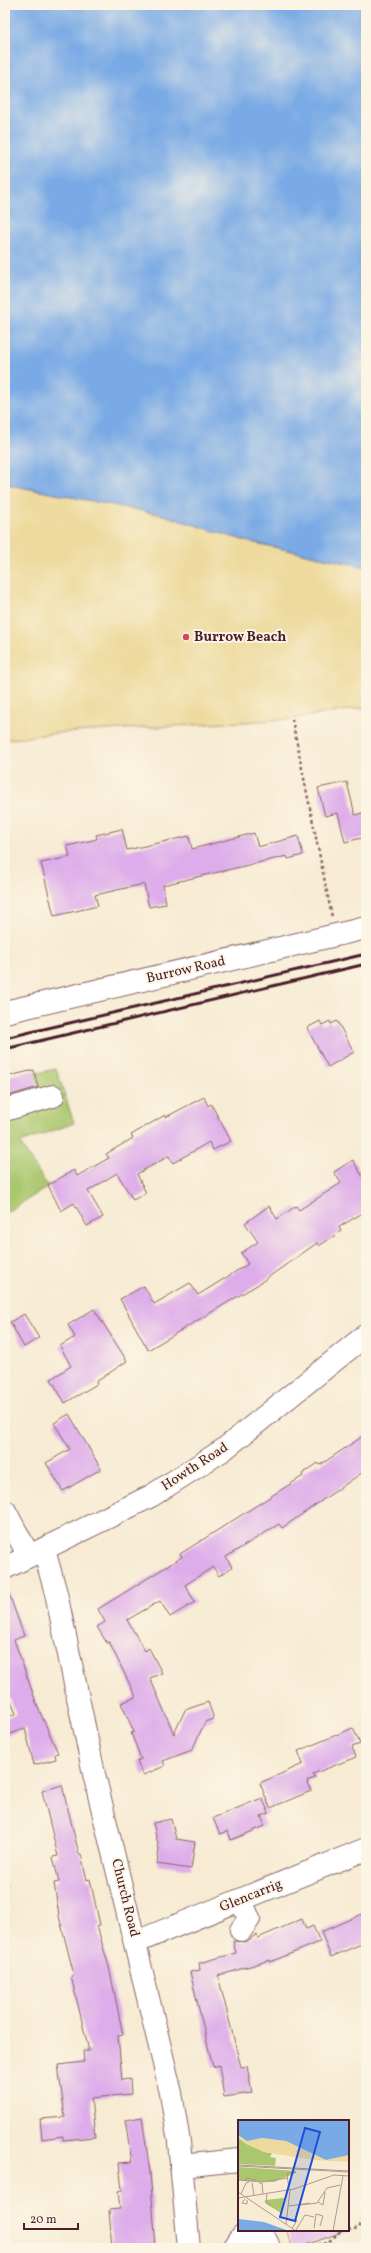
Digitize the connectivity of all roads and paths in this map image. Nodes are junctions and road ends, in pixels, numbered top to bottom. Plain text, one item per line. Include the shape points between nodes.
1 (292, 719) dead end
2 (329, 903) dead end
3 (366, 928) edge
4 (5, 1012) edge
5 (53, 1096) dead end
6 (5, 1110) edge
7 (366, 1335) edge
8 (5, 1511) edge
9 (36, 1553) junction
10 (5, 1568) edge
11 (366, 1849) edge
12 (241, 1900) junction
13 (241, 1930) dead end
14 (136, 1942) junction
15 (238, 2160) edge
16 (181, 2166) junction
17 (366, 2214) edge
18 (349, 2230) edge
19 (341, 2231) edge
20 (306, 2246) dead end
21 (189, 2248) edge
22 (234, 2248) edge
23 (269, 2248) edge

1 - 2 path
3 - 4 street, Burrow Road
5 - 6 street
7 - 9 street, Howth Road via 223,1450 151,1496
8 - 9 street, Church Road
9 - 10 street, Howth Road
9 - 14 street, Church Road via 56,1593 94,1774
11 - 12 street, Glencarrig
12 - 13 street via 249,1919
12 - 14 street, Glencarrig
14 - 16 street, Church Road via 171,2093
15 - 16 street
16 - 21 street, Church Road
17 - 18 path via 359,2228
19 - 20 path via 327,2243
22 - 23 street via 242,2236 254,2233 265,2238

